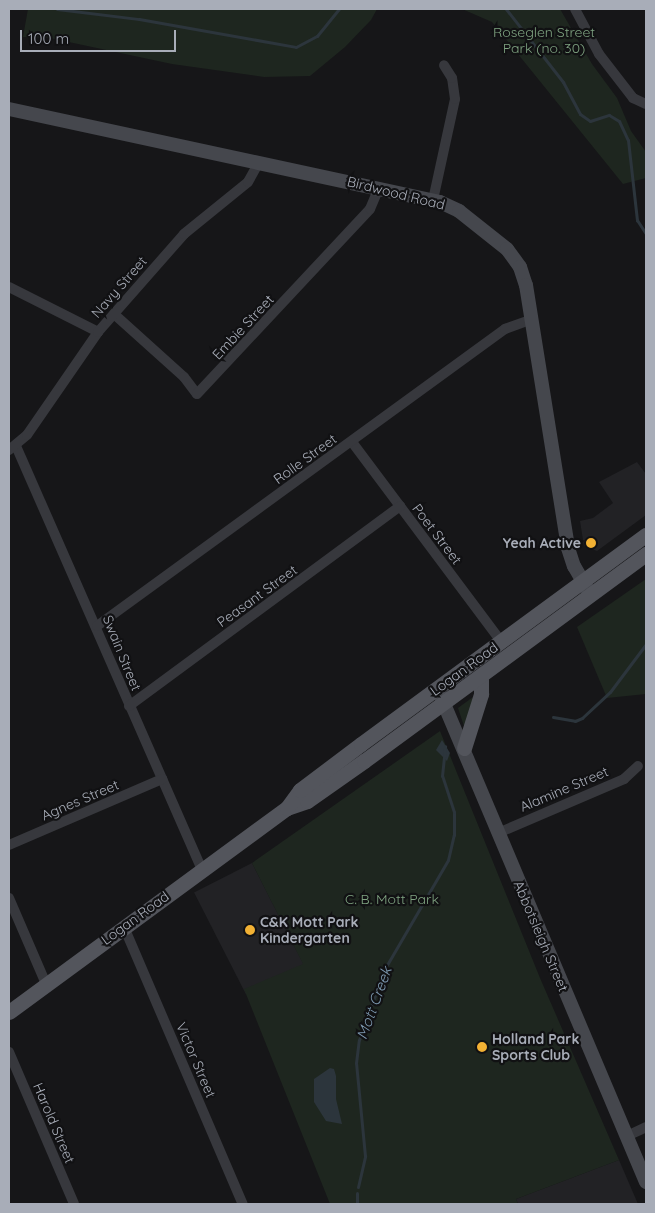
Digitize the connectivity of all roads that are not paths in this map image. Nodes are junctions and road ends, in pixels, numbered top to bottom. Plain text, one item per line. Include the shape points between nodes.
1 (575, 9) edge
2 (444, 65) dead end
3 (645, 104) edge
4 (9, 109) edge
5 (259, 162) junction
6 (379, 188) junction
7 (433, 200) junction
8 (9, 287) edge
9 (114, 314) junction
10 (532, 319) junction
11 (98, 332) junction
12 (352, 442) junction
13 (12, 448) edge
14 (400, 506) junction
15 (646, 536) edge
16 (646, 554) edge
17 (583, 582) junction
18 (592, 595) junction
19 (96, 626) junction
20 (501, 642) junction
21 (481, 676) junction
22 (437, 688) junction
23 (444, 703) junction
24 (130, 706) junction
25 (464, 748) junction
26 (638, 766) dead end
27 (162, 779) junction
28 (287, 808) junction
29 (498, 833) junction
30 (9, 845) edge
31 (202, 870) junction
32 (9, 898) edge
33 (124, 927) junction
34 (46, 984) junction
35 (9, 1012) edge
36 (9, 1052) edge
37 (646, 1127) edge
38 (627, 1136) junction
39 (646, 1182) edge
40 (74, 1204) edge
41 (244, 1204) edge

1 - 3 street via 599,54 633,98
2 - 7 street via 452,78 455,99
4 - 5 street, Birdwood Road
5 - 6 street, Birdwood Road
5 - 9 street, Navy Street via 248,182 184,234
6 - 7 street, Birdwood Road
6 - 9 street, Embie Street via 370,209 197,394 184,377
7 - 10 street, Birdwood Road via 459,211 512,255 523,275
8 - 11 street
9 - 11 street, Navy Street
10 - 12 street, Rolle Street via 505,329
10 - 17 street, Birdwood Road via 568,548
11 - 13 street, Navy Street
12 - 14 street, Poet Street
12 - 19 street, Rolle Street
13 - 19 street, Swain Street
14 - 20 street, Poet Street
14 - 24 street, Peasant Street
15 - 17 main road, Logan Road
16 - 18 main road, Logan Road
17 - 18 street, Birdwood Road
17 - 20 main road, Logan Road
18 - 21 main road, Logan Road
19 - 24 street, Swain Street
20 - 22 main road, Logan Road
21 - 23 main road, Logan Road
21 - 25 main road via 481,694
22 - 23 street, Abbotsleigh Street
22 - 28 main road, Logan Road via 300,790
23 - 25 street, Abbotsleigh Street
23 - 28 main road, Logan Road via 307,800
24 - 27 street, Swain Street
25 - 29 street, Abbotsleigh Street
26 - 29 street, Alamine Street via 624,779
27 - 30 street, Agnes Street
27 - 31 street, Swain Street
28 - 31 main road, Logan Road
29 - 38 street, Abbotsleigh Street
31 - 33 main road, Logan Road
32 - 34 street
33 - 34 main road, Logan Road
33 - 41 street, Victor Street
34 - 35 main road, Logan Road
36 - 40 street, Harold Street
37 - 38 street
38 - 39 street, Abbotsleigh Street

